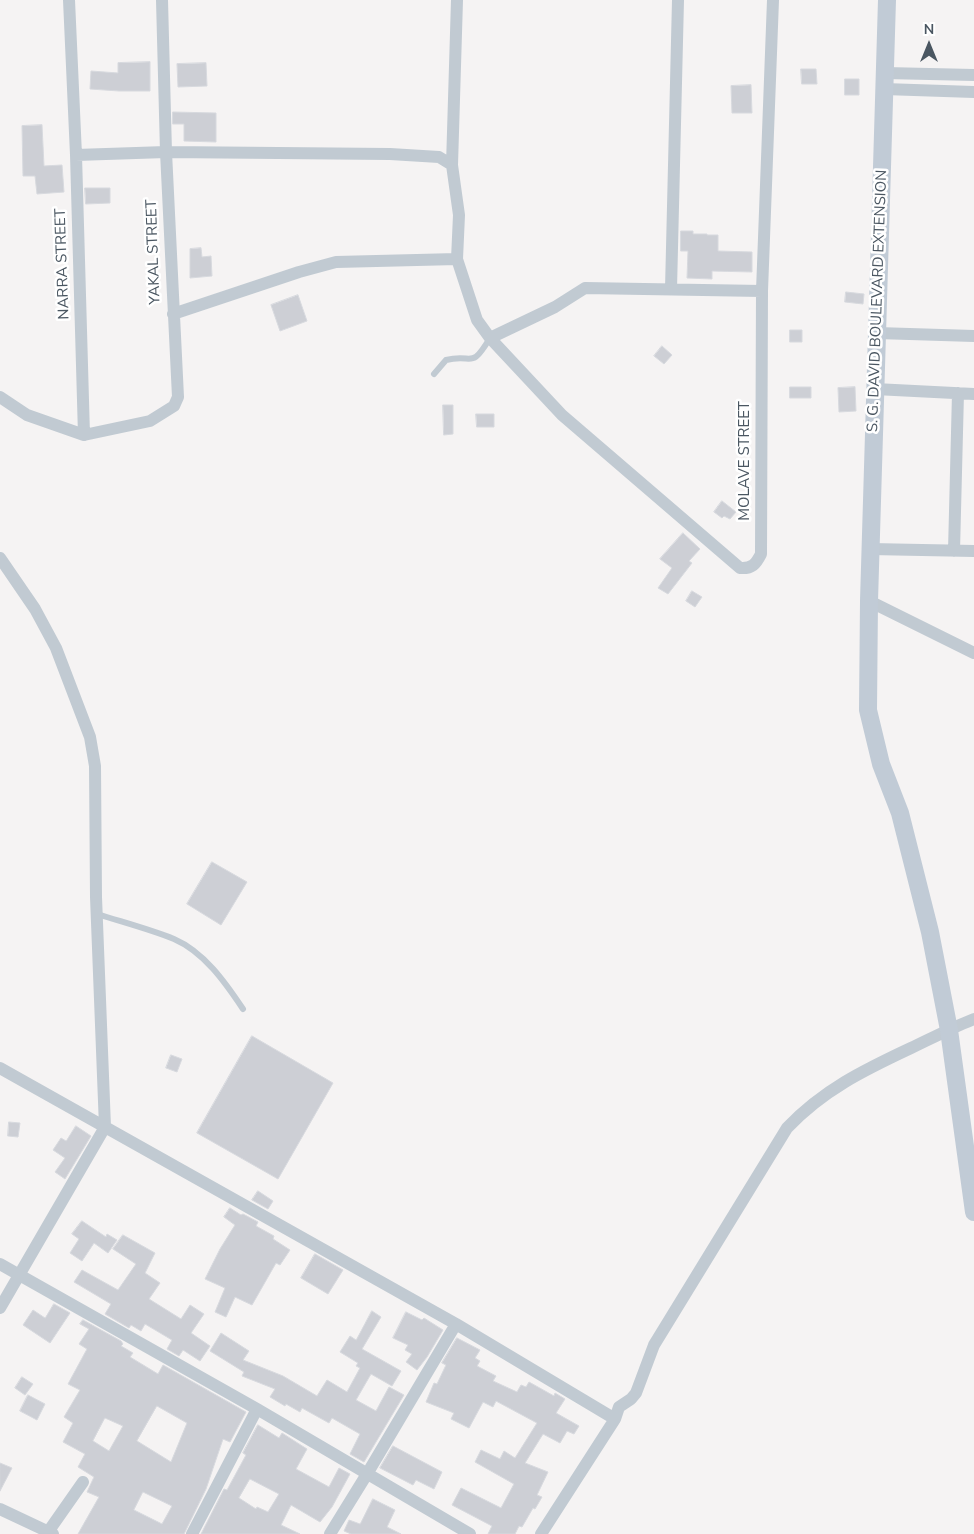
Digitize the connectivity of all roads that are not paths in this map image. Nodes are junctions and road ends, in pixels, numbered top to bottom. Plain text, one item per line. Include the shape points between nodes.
1 (69, 0) edge
2 (162, 0) edge
3 (457, 0) edge
4 (678, 0) edge
5 (773, 0) edge
6 (886, 0) edge
7 (974, 75) edge
8 (884, 81) junction
9 (974, 92) edge
10 (166, 152) junction
11 (76, 154) junction
12 (452, 165) junction
13 (457, 259) junction
14 (672, 289) junction
15 (762, 291) junction
16 (173, 314) junction
17 (877, 333) junction
18 (974, 336) edge
19 (490, 338) junction
20 (434, 374) dead end
21 (875, 389) junction
22 (958, 393) junction
23 (974, 394) edge
24 (0, 397) edge
25 (84, 435) junction
26 (870, 549) junction
27 (954, 551) junction
28 (974, 551) edge
29 (0, 558) edge
30 (869, 601) junction
31 (974, 653) edge
32 (97, 914) junction
33 (242, 1009) dead end
34 (974, 1019) edge
35 (949, 1030) junction
36 (0, 1068) edge
37 (105, 1127) junction
38 (974, 1212) edge
39 (0, 1264) edge
40 (18, 1276) junction
41 (0, 1308) edge
42 (456, 1324) junction
43 (257, 1409) junction
44 (615, 1419) junction
45 (367, 1474) junction
46 (83, 1482) dead end
47 (0, 1509) edge
48 (50, 1533) edge
49 (192, 1534) edge
50 (330, 1534) edge
51 (470, 1534) edge
52 (541, 1534) edge

1 - 11 street, NARRA STREET
2 - 10 street, YAKAL STREET
3 - 12 street
4 - 14 street
5 - 15 street, MOLAVE STREET
6 - 8 street, S. G. DAVID BOULEVARD EXTENSION
7 - 8 street
8 - 9 street
8 - 17 street, S. G. DAVID BOULEVARD EXTENSION
10 - 11 street
10 - 12 street via 390,154 439,158
10 - 16 street, YAKAL STREET
11 - 25 street, NARRA STREET
12 - 13 street via 459,215
13 - 16 street via 336,262
13 - 19 street, MOLAVE STREET via 477,320
14 - 15 street
14 - 19 street via 585,288
15 - 19 street, MOLAVE STREET via 762,554 752,567 740,568 562,415
16 - 25 street, YAKAL STREET via 178,396 174,406 150,421
17 - 18 street
17 - 21 street, S. G. DAVID BOULEVARD EXTENSION
19 - 20 lane via 476,358 446,360
21 - 22 street
21 - 26 street, S. G. DAVID BOULEVARD EXTENSION
22 - 23 street
22 - 27 street
24 - 25 street via 27,415
26 - 27 street
26 - 30 street, S. G. DAVID BOULEVARD EXTENSION
27 - 28 street
29 - 32 street via 35,609 56,648 90,737 95,766
30 - 31 street
30 - 35 street, S. G. DAVID BOULEVARD EXTENSION via 868,710 881,764 900,813 930,932
32 - 33 lane via 175,939 197,953 226,982
32 - 37 street
34 - 35 street
35 - 38 street, S. G. DAVID BOULEVARD EXTENSION
35 - 44 street via 841,1084 813,1102 787,1128 654,1345 636,1392 619,1407
36 - 37 street
37 - 40 street
37 - 42 street
39 - 40 street
40 - 41 street
40 - 43 street
42 - 44 street
42 - 45 street
43 - 45 street
43 - 49 street
44 - 52 street
45 - 50 street
45 - 51 street
46 - 48 street
47 - 48 street

